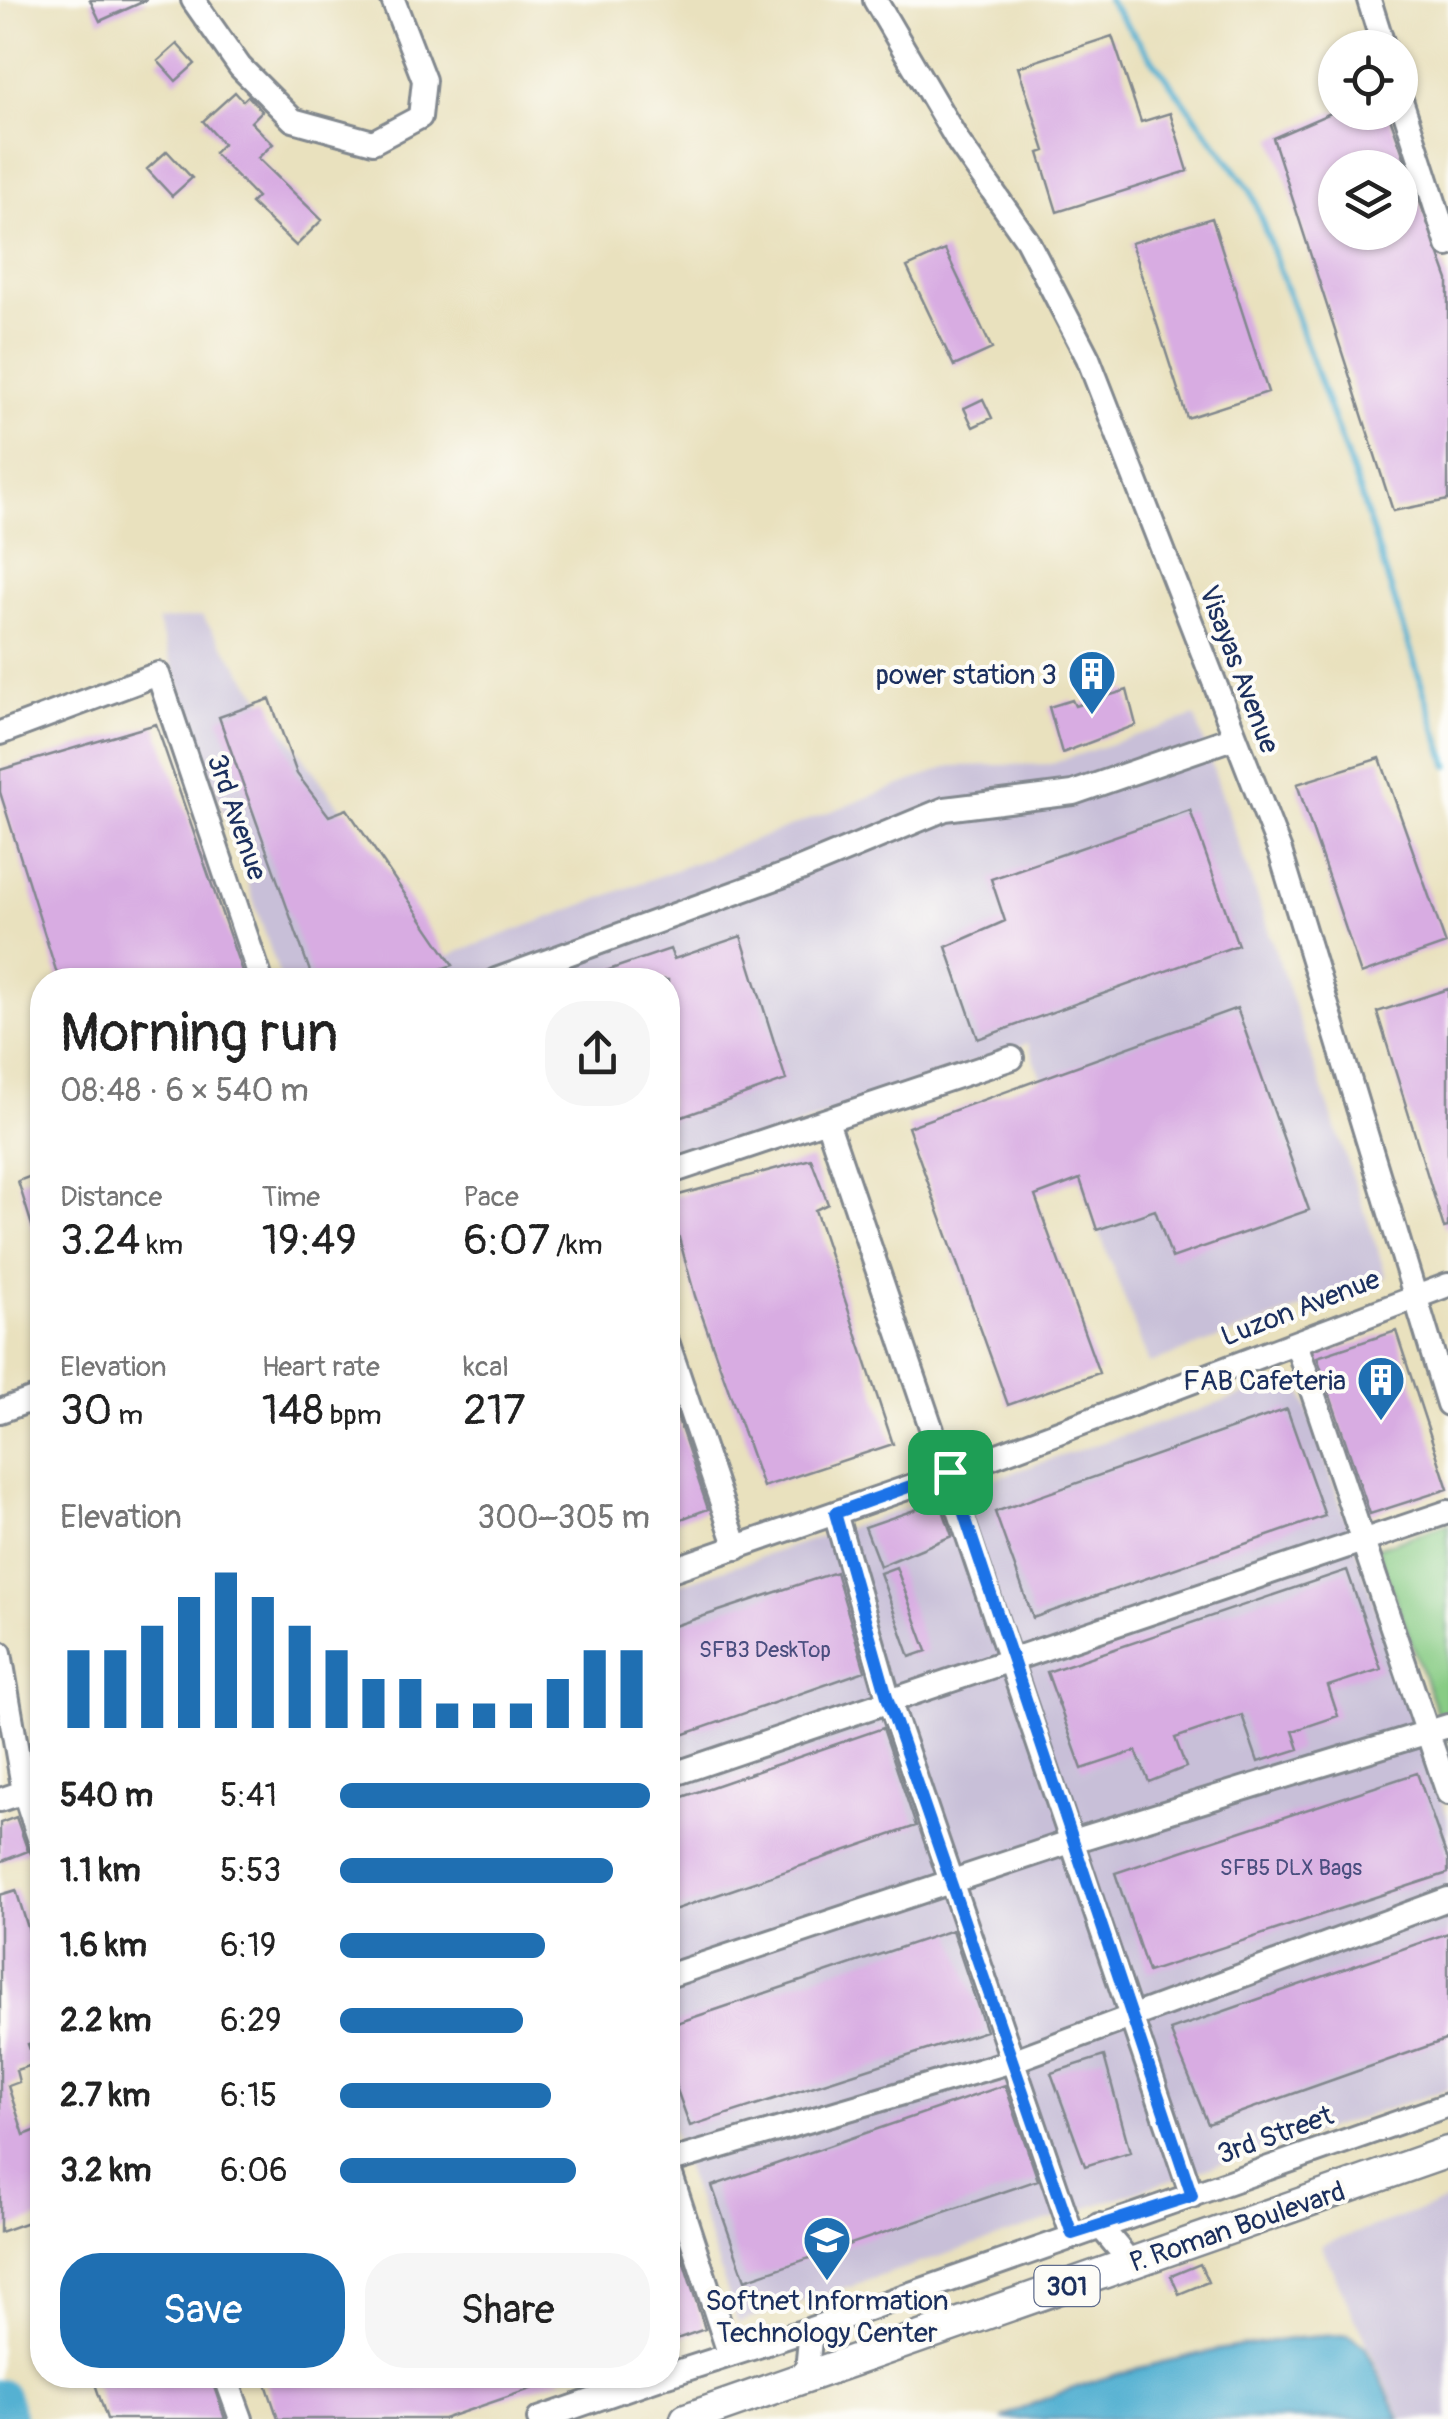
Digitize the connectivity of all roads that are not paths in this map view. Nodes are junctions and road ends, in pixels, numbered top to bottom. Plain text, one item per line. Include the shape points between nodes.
1 (194, 0) edge
2 (394, 0) edge
3 (875, 0) edge
4 (1369, 0) edge
5 (1378, 30) edge
6 (1411, 130) edge
7 (1448, 246) edge
8 (0, 733) edge
9 (1234, 737) junction
10 (258, 968) edge
11 (529, 968) edge
12 (1012, 1058) dead end
13 (827, 1121) junction
14 (680, 1169) edge
15 (1448, 1285) edge
16 (1412, 1296) junction
17 (1296, 1344) junction
18 (680, 1379) edge
19 (30, 1400) edge
20 (1448, 1404) edge
21 (0, 1411) edge
22 (950, 1472) junction
23 (1448, 1512) edge
24 (835, 1513) junction
25 (1361, 1540) junction
26 (738, 1548) junction
27 (680, 1567) edge
28 (0, 1653) edge
29 (1010, 1660) junction
30 (888, 1700) junction
31 (1438, 1729) edge
32 (680, 1772) edge
33 (30, 1777) edge
34 (30, 1790) edge
35 (1448, 1793) edge
36 (0, 1800) edge
37 (1073, 1841) junction
38 (950, 1883) junction
39 (1448, 1899) edge
40 (680, 1972) edge
41 (1131, 2018) junction
42 (1012, 2062) junction
43 (1448, 2105) edge
44 (1448, 2152) edge
45 (680, 2160) edge
46 (1192, 2196) junction
47 (680, 2201) edge
48 (1098, 2225) junction
49 (1072, 2234) junction
50 (1131, 2263) junction
51 (811, 2329) junction
52 (729, 2353) junction
53 (680, 2370) edge
54 (806, 2380) junction
55 (229, 2388) edge
56 (629, 2388) edge
57 (240, 2419) edge
58 (540, 2419) edge
59 (686, 2419) edge

1 - 2 street via 240,67 293,120 374,142 420,117 424,80
3 - 9 street, Visayas Avenue via 1060,298
4 - 5 street
6 - 7 street
8 - 10 street, 3rd Avenue via 158,674
9 - 11 street via 1073,794 944,809
9 - 16 street, Visayas Avenue via 1280,851
12 - 13 street
13 - 14 street
13 - 22 street
15 - 16 street, Luzon Avenue
16 - 17 street, Luzon Avenue
16 - 20 street, Visayas Avenue
17 - 22 street, Luzon Avenue
17 - 25 street
18 - 26 street
19 - 21 street
22 - 24 street, Luzon Avenue
22 - 29 street
23 - 25 street
24 - 26 street, Luzon Avenue
24 - 30 street
25 - 29 street
25 - 31 street
26 - 27 street, Luzon Avenue
28 - 33 street
29 - 30 street
29 - 37 street
30 - 32 street
30 - 38 street
31 - 35 street
31 - 37 street
34 - 36 street
37 - 38 street
37 - 41 street
38 - 40 street
38 - 42 street
39 - 41 street
41 - 42 street
41 - 46 street
42 - 45 street
42 - 49 street
43 - 46 street, 3rd Street
44 - 50 main road, P. Roman Boulevard / 301
46 - 48 street, 3rd Street
47 - 52 street
48 - 49 street, 3rd Street
48 - 50 street
49 - 51 street, 3rd Street
50 - 54 main road, P. Roman Boulevard / 301
51 - 52 street, 3rd Street
51 - 54 street
52 - 53 street, 3rd Street
54 - 59 main road, P. Roman Boulevard / 301
55 - 57 street
56 - 58 street, 3rd Street

